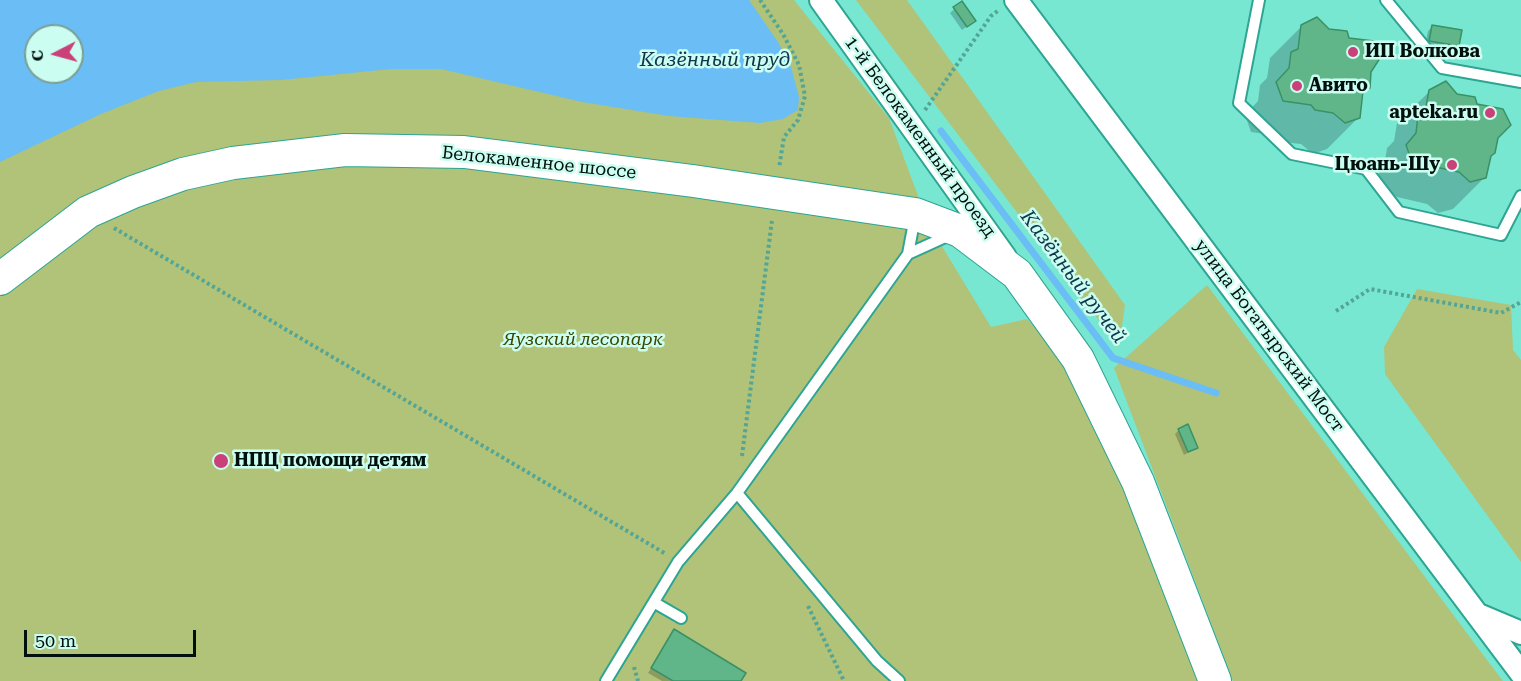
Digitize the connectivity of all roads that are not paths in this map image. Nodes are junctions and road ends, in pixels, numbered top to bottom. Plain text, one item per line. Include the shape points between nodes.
1 (821, 0) edge
2 (1016, 0) edge
3 (1259, 0) edge
4 (1386, 0) edge
5 (1521, 82) edge
6 (1521, 196) edge
7 (915, 213) junction
8 (960, 231) junction
9 (908, 254) junction
10 (1017, 274) junction
11 (0, 279) edge
12 (737, 493) junction
13 (654, 603) junction
14 (1479, 615) junction
15 (681, 618) dead end
16 (1521, 633) edge
17 (1521, 673) edge
18 (606, 681) edge
19 (899, 681) edge
20 (1215, 681) edge

1 - 10 street, 1-й Белокаменный проезд
2 - 14 street, улица Богатырский Мост
3 - 6 lane via 1239,103 1293,154 1366,170 1399,212 1501,235
4 - 5 lane via 1442,69
7 - 8 street, Белокаменное шоссе
7 - 9 lane
7 - 11 street, Белокаменное шоссе via 464,152 345,150 233,163 183,174 133,192 88,212
8 - 9 lane
8 - 10 street, Белокаменное шоссе
9 - 12 lane
10 - 20 street via 1078,359 1133,472
12 - 13 lane via 678,562
12 - 19 lane via 877,662
13 - 15 lane
13 - 18 lane
14 - 16 street
14 - 17 street, улица Богатырский Мост

